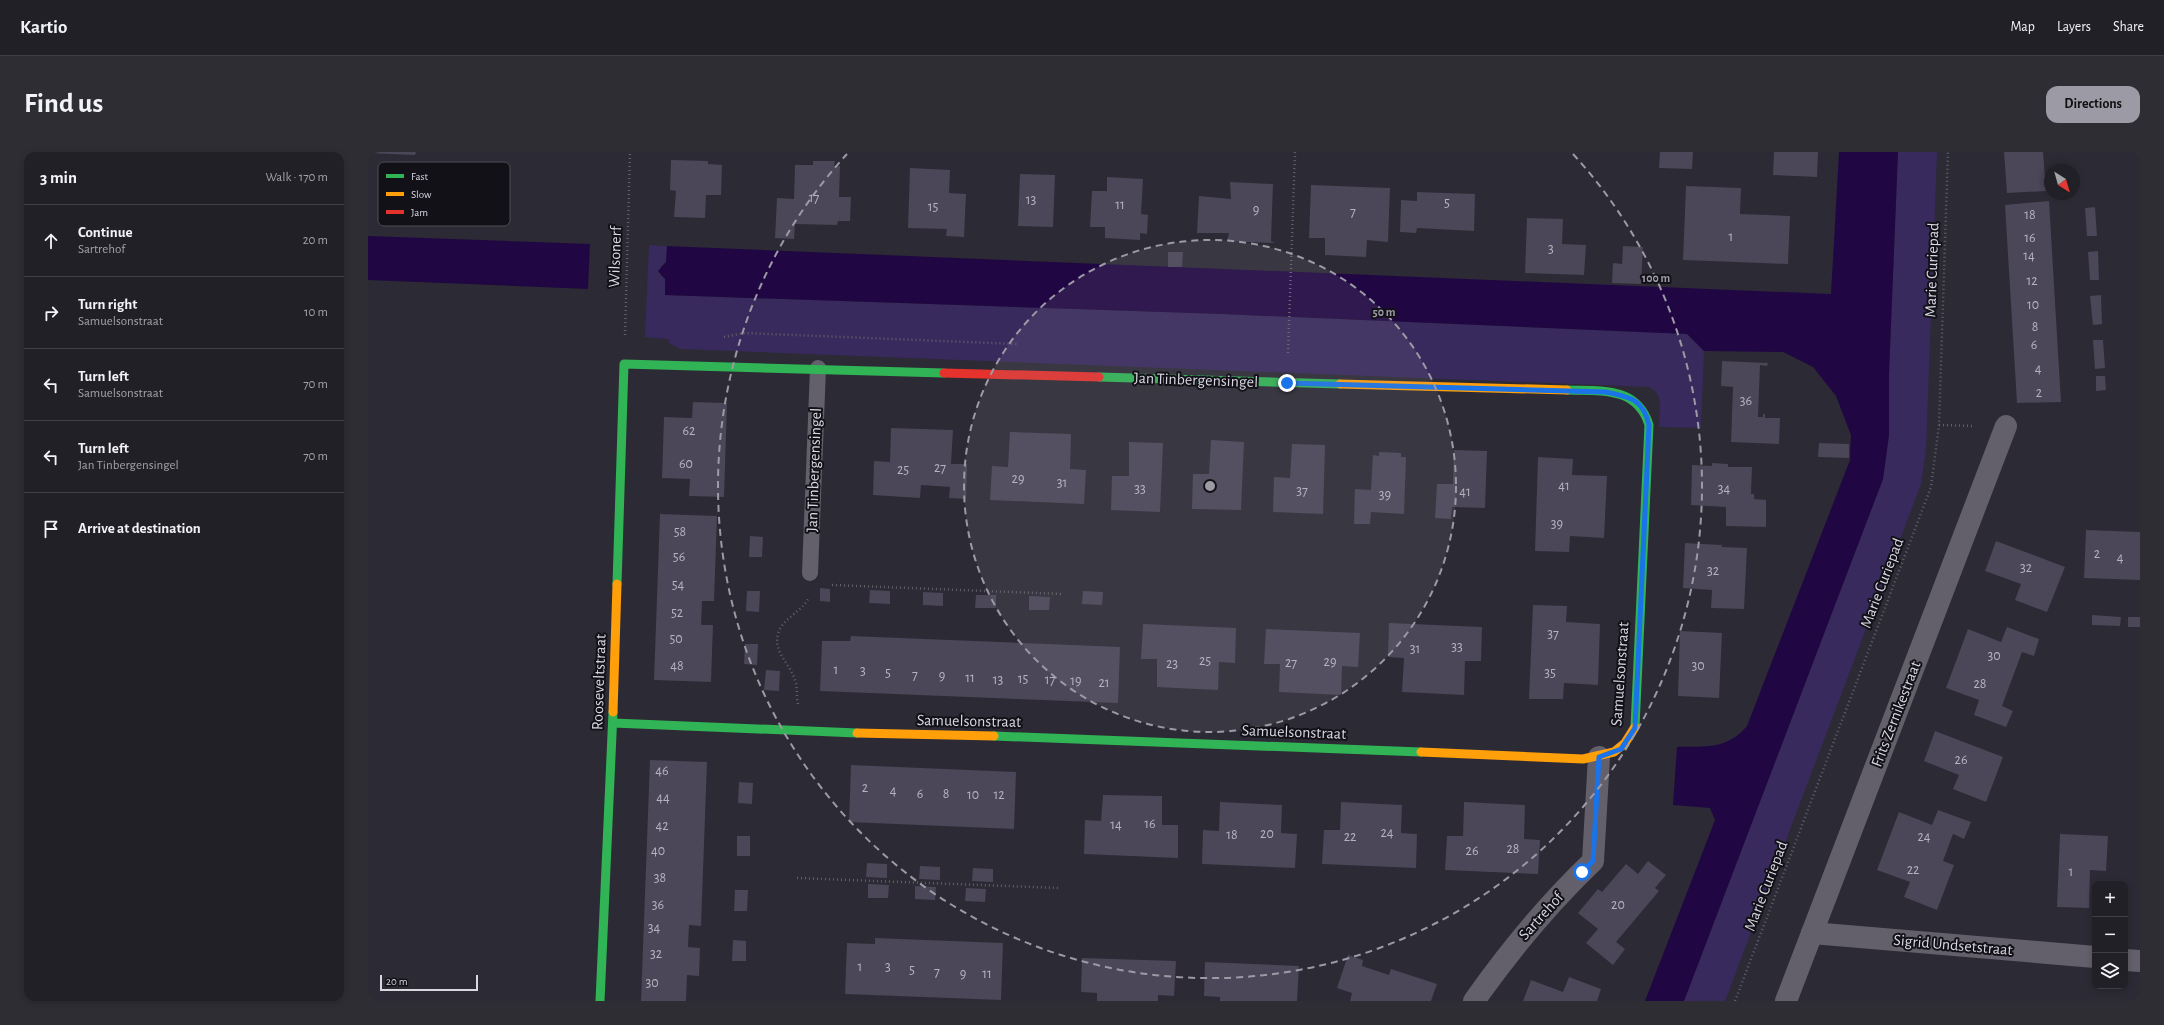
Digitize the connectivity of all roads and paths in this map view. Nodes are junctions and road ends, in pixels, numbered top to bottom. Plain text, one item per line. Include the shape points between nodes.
1 (630, 152) edge
2 (1295, 152) edge
3 (1948, 152) edge
4 (1288, 348) dead end
5 (624, 364) junction
6 (818, 368) junction
7 (1642, 405) joint
8 (1939, 425) junction
9 (2006, 426) joint
10 (812, 579) junction
11 (1063, 594) dead end
12 (613, 723) junction
13 (803, 732) junction
14 (1599, 757) junction
15 (797, 878) dead end
16 (1059, 888) dead end
17 (1812, 933) junction
18 (2092, 957) edge
19 (2128, 960) edge
20 (2140, 961) edge
21 (600, 1001) edge
22 (1474, 1001) edge
23 (1735, 1001) edge
24 (1786, 1001) edge

1 - 5 path, Wilsonerf
2 - 4 path
3 - 8 path, Marie Curiepad
5 - 6 street, Jan Tinbergensingel
5 - 12 street, Rooseveltstraat
6 - 7 street, Jan Tinbergensingel via 1606,392 1628,397
6 - 10 lane, Jan Tinbergensingel
7 - 14 street, Samuelsonstraat via 1649,425 1635,728 1621,749
8 - 9 path
8 - 23 path, Marie Curiepad via 1931,488
9 - 17 street, Frits Zernikestraat
10 - 11 path
10 - 13 path via 805,605 779,631 777,645 778,652 788,664 795,679
12 - 13 street, Samuelsonstraat
12 - 21 street, Rooseveltstraat
13 - 14 street, Samuelsonstraat via 1065,737 1583,759
14 - 22 street, Sartrehof via 1593,861 1553,901 1517,943
15 - 16 path
17 - 18 street, Sigrid Undsetstraat
17 - 24 street, Frits Zernikestraat
19 - 20 street

